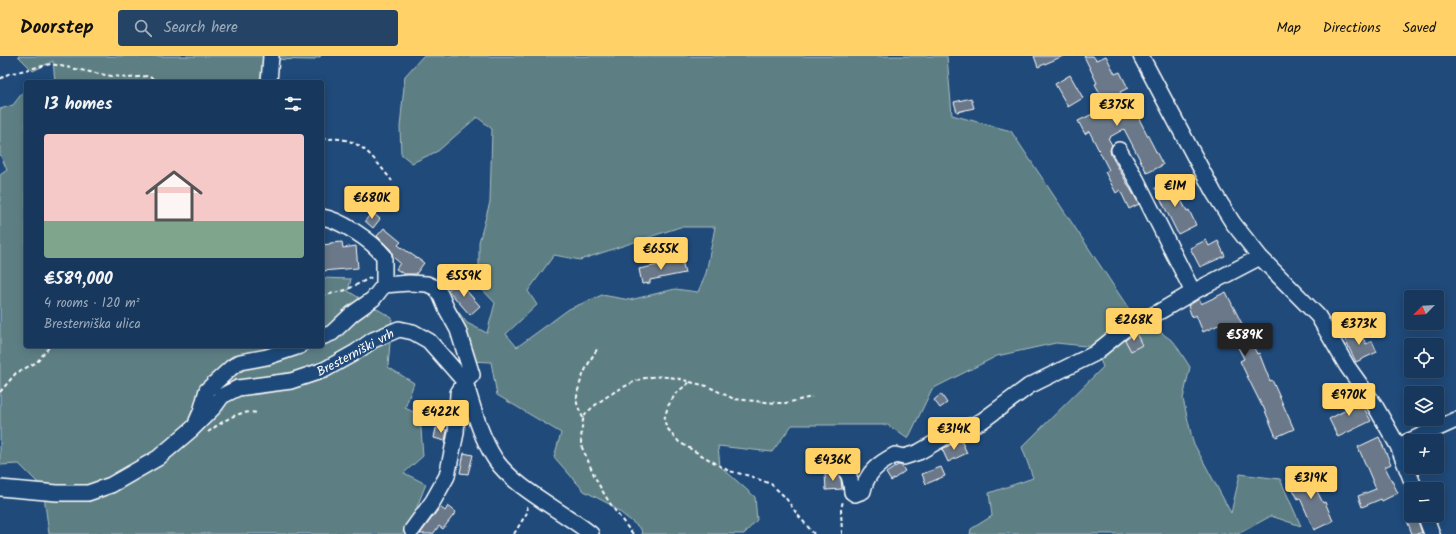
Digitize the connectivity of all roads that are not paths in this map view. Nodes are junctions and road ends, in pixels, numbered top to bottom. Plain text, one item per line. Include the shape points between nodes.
1 (271, 56) edge
2 (1141, 56) edge
3 (269, 80) edge
4 (1119, 150) dead end
5 (324, 218) edge
6 (1260, 257) junction
7 (384, 278) junction
8 (1193, 292) junction
9 (324, 336) edge
10 (294, 348) edge
11 (466, 382) junction
12 (1456, 420) edge
13 (198, 432) junction
14 (1398, 446) junction
15 (831, 459) dead end
16 (1412, 482) edge
17 (0, 488) edge
18 (1428, 522) edge
19 (412, 530) dead end
20 (591, 534) edge
21 (1432, 534) edge

1 - 3 street
2 - 6 street via 1214,193 1233,223
4 - 8 street
5 - 7 street via 360,235 376,247 384,256
6 - 8 street
6 - 14 street via 1318,316
7 - 9 street, Bresterniški vrh via 373,299 332,333
7 - 11 street, Bresterniški vrh via 409,284 427,284 436,288 458,330 471,370 472,375
8 - 15 street via 1126,328 1094,354 1029,386 982,421 919,452 904,457 895,455 879,464 865,480 862,491 855,494 852,492 846,469
10 - 13 street, Bresterniški vrh via 240,362 232,367 207,390
11 - 13 street, Bresterniški vrh via 429,340 413,332 398,329 373,340 324,370 291,381 238,388 222,396
11 - 19 street, Bresterniški vrh via 458,393 456,433 447,476
11 - 20 street, Bresterniški vrh via 484,436 495,459 521,486
12 - 14 street
13 - 17 street, Bresterniški vrh via 111,486 88,493
14 - 16 street
18 - 21 street

